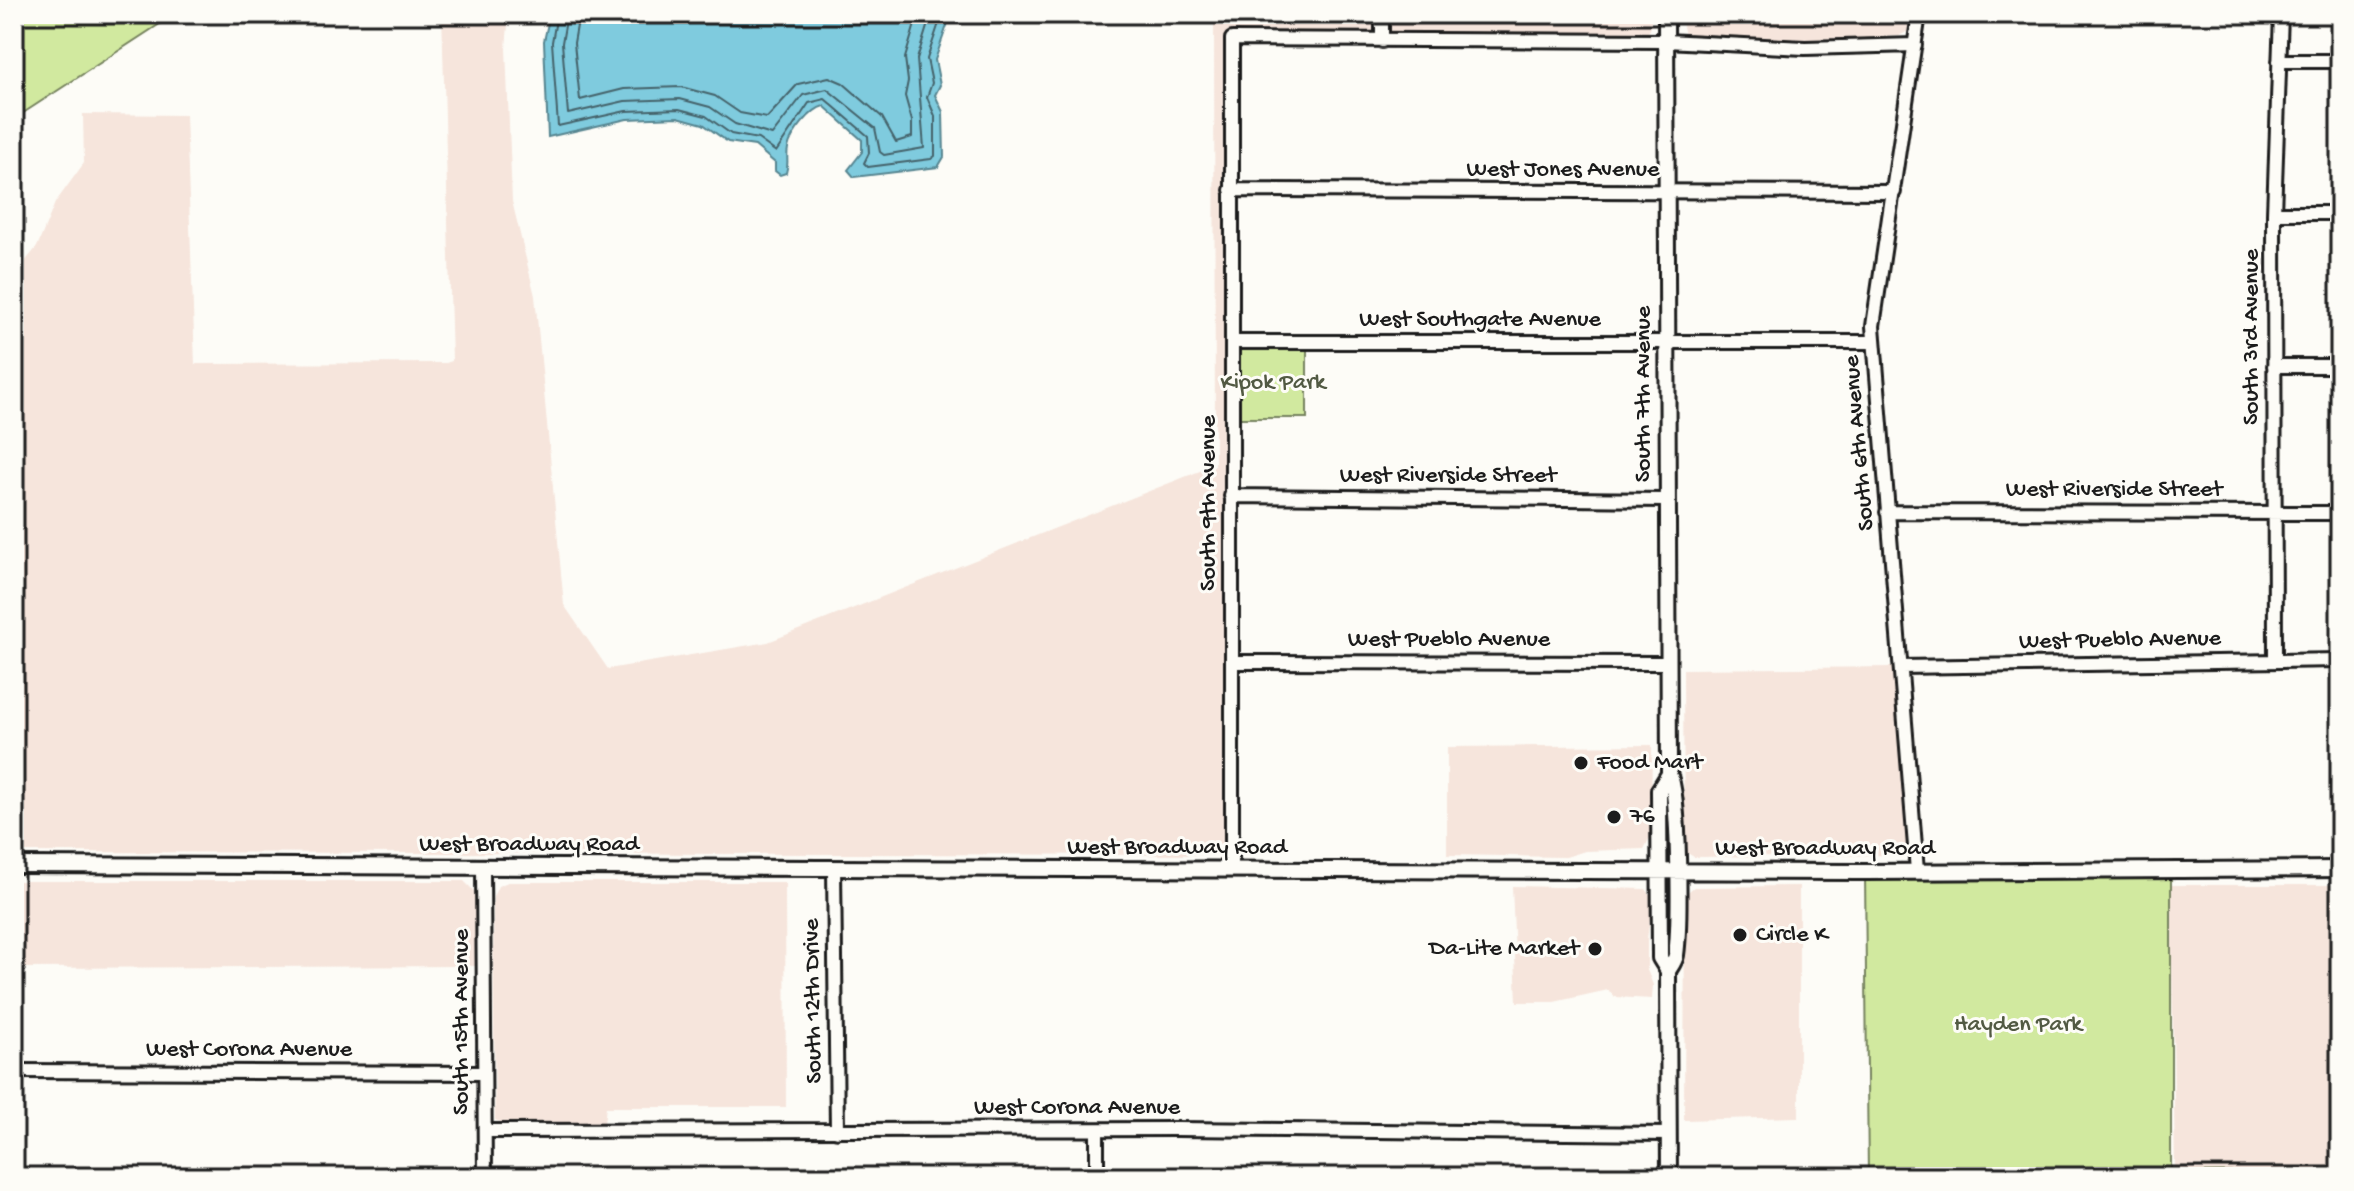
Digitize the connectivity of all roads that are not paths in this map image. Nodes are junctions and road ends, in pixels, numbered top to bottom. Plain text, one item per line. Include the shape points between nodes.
1 (1382, 14) edge
2 (1666, 14) edge
3 (1919, 14) edge
4 (2281, 14) edge
5 (1382, 41) junction
6 (1666, 41) junction
7 (1915, 45) junction
8 (2279, 61) junction
9 (2340, 61) edge
10 (1231, 190) junction
11 (1894, 192) junction
12 (1666, 193) junction
13 (2274, 213) junction
14 (2340, 213) edge
15 (1232, 342) junction
16 (1666, 342) junction
17 (1873, 342) junction
18 (2274, 366) junction
19 (2340, 366) edge
20 (1231, 496) junction
21 (1665, 500) junction
22 (1887, 512) junction
23 (2273, 513) junction
24 (2340, 513) edge
25 (2340, 660) edge
26 (2275, 661) junction
27 (1232, 662) junction
28 (1667, 663) junction
29 (1901, 667) junction
30 (1669, 774) junction
31 (14, 865) edge
32 (483, 867) junction
33 (834, 869) junction
34 (2340, 869) edge
35 (1232, 870) junction
36 (1660, 871) junction
37 (1677, 871) junction
38 (1917, 871) junction
39 (1668, 971) junction
40 (14, 1071) edge
41 (484, 1073) junction
42 (485, 1131) junction
43 (837, 1131) junction
44 (1097, 1131) junction
45 (1669, 1134) junction
46 (485, 1177) edge
47 (1097, 1177) edge
48 (1669, 1177) edge

1 - 5 street
2 - 6 main road, South 7th Avenue
3 - 7 street, South 6th Avenue
4 - 8 street, South 3rd Avenue
5 - 6 street
5 - 10 street, South 9th Avenue via 1232,39
6 - 7 street via 1805,48
6 - 12 main road, South 7th Avenue
7 - 11 street, South 6th Avenue
8 - 9 street
8 - 13 street, South 3rd Avenue
10 - 12 street, West Jones Avenue
10 - 15 street, South 9th Avenue
11 - 12 street, West Jones Avenue
11 - 17 street, South 6th Avenue
12 - 16 main road, South 7th Avenue
13 - 14 street
13 - 18 street, South 3rd Avenue
15 - 16 street, West Southgate Avenue
15 - 20 street, South 9th Avenue
16 - 17 street, West Southgate Avenue
16 - 21 main road, South 7th Avenue
17 - 22 street, South 6th Avenue
18 - 19 street
18 - 23 street, South 3rd Avenue
20 - 21 street, West Riverside Street
20 - 27 street, South 9th Avenue
21 - 28 main road, South 7th Avenue
22 - 23 street, West Riverside Street
22 - 29 street, South 6th Avenue
23 - 24 street, West Riverside Street
23 - 26 street, South 3rd Avenue
25 - 26 street, West Pueblo Avenue
26 - 29 street, West Pueblo Avenue
27 - 28 street, West Pueblo Avenue
27 - 35 street, South 9th Avenue
28 - 30 main road, South 7th Avenue
29 - 38 street, South 6th Avenue
30 - 36 main road, South 7th Avenue via 1659,790
30 - 37 main road, South 7th Avenue via 1676,786
31 - 32 main road, West Broadway Road
32 - 33 main road, West Broadway Road
32 - 41 street, South 15th Avenue
33 - 35 main road, West Broadway Road
33 - 43 street, South 12th Drive
34 - 38 main road, West Broadway Road
35 - 36 main road, West Broadway Road
36 - 37 main road, West Broadway Road
36 - 39 main road, South 7th Avenue via 1660,958
37 - 38 main road, West Broadway Road
37 - 39 main road, South 7th Avenue via 1676,958
39 - 45 main road, South 7th Avenue
40 - 41 street, West Corona Avenue
41 - 42 street, South 15th Avenue
42 - 43 street, West Corona Avenue
42 - 46 street, South 15th Avenue
43 - 44 street, West Corona Avenue
44 - 45 street, West Corona Avenue
44 - 47 street
45 - 48 main road, South 7th Avenue

